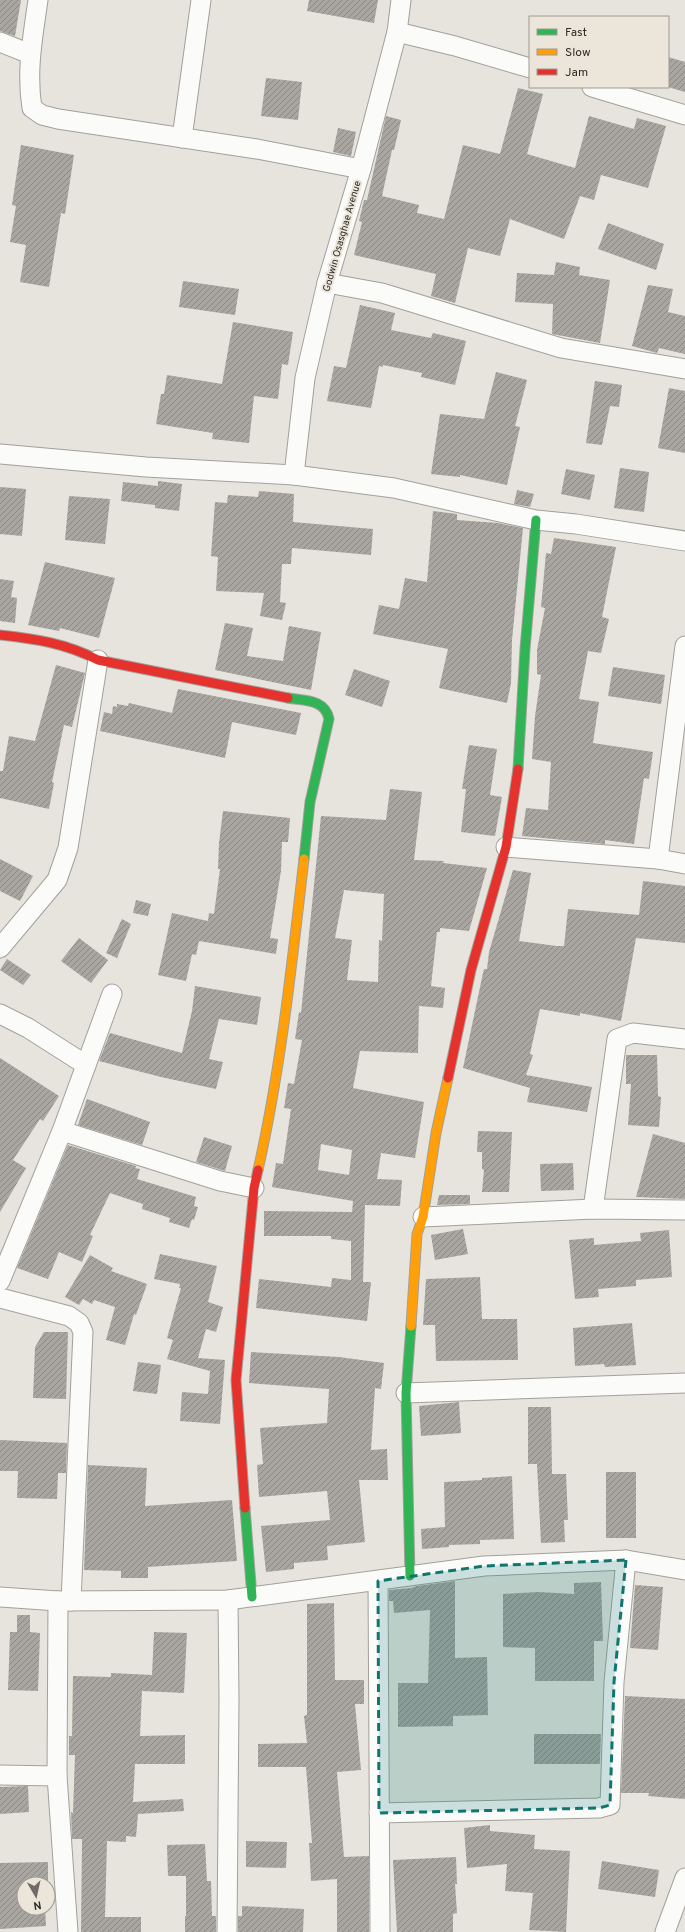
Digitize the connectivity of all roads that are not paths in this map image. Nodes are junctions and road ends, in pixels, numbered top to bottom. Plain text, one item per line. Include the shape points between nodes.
1 (38, 0) edge
2 (202, 0) edge
3 (401, 0) edge
4 (397, 32) junction
5 (0, 42) edge
6 (30, 54) junction
7 (529, 68) edge
8 (595, 88) edge
9 (685, 115) edge
10 (182, 138) junction
11 (361, 169) junction
12 (327, 283) junction
13 (685, 369) edge
14 (0, 454) edge
15 (294, 476) junction
16 (536, 520) junction
17 (685, 541) edge
18 (0, 634) edge
19 (685, 646) edge
20 (98, 660) junction
21 (506, 847) junction
22 (658, 859) junction
23 (685, 864) edge
24 (0, 948) edge
25 (112, 994) dead end
26 (0, 1014) edge
27 (685, 1039) edge
28 (86, 1065) junction
29 (62, 1131) junction
30 (254, 1188) junction
31 (593, 1209) junction
32 (685, 1210) edge
33 (423, 1216) junction
34 (0, 1281) edge
35 (0, 1298) edge
36 (685, 1383) edge
37 (406, 1393) junction
38 (626, 1560) junction
39 (685, 1570) edge
40 (410, 1576) junction
41 (378, 1581) junction
42 (0, 1597) edge
43 (252, 1597) junction
44 (228, 1600) junction
45 (65, 1601) junction
46 (0, 1775) edge
47 (57, 1776) junction
48 (379, 1813) junction
49 (685, 1878) edge
50 (68, 1932) edge
51 (227, 1932) edge
52 (380, 1932) edge
53 (665, 1932) edge

1 - 6 street
2 - 10 street
3 - 4 street, Godwin Osasghae Avenue
4 - 7 street
4 - 11 street, Godwin Osasghae Avenue
5 - 6 street
6 - 10 street via 32,108 42,115
8 - 9 street
10 - 11 street
11 - 12 street, Godwin Osasghae Avenue
12 - 13 street via 382,293 561,348
12 - 15 street, Godwin Osasghae Avenue via 305,378
14 - 15 street via 146,467
15 - 16 street via 394,488
16 - 17 street
16 - 21 street via 517,785
18 - 20 street via 39,639 76,649
19 - 22 street
20 - 24 street via 68,848 57,880
20 - 30 street via 320,704 327,710 329,719 310,802 287,1009 271,1113
21 - 22 street
21 - 33 street via 471,970 436,1133
22 - 23 street
25 - 28 street
26 - 28 street via 28,1028
27 - 31 street via 633,1033 617,1039
28 - 29 street
29 - 30 street via 220,1181
29 - 34 street
30 - 43 street via 236,1380
31 - 32 street
31 - 33 street
33 - 37 street via 417,1234
35 - 45 street via 69,1316 79,1323 83,1332
36 - 37 street
37 - 40 street
38 - 39 street
38 - 40 street via 484,1566
38 - 48 street via 614,1682 610,1805 599,1808
40 - 41 street
41 - 43 street
41 - 48 street
42 - 45 street
43 - 44 street
44 - 45 street
44 - 51 street
45 - 47 street
46 - 47 street
47 - 50 street
48 - 52 street
49 - 53 street

